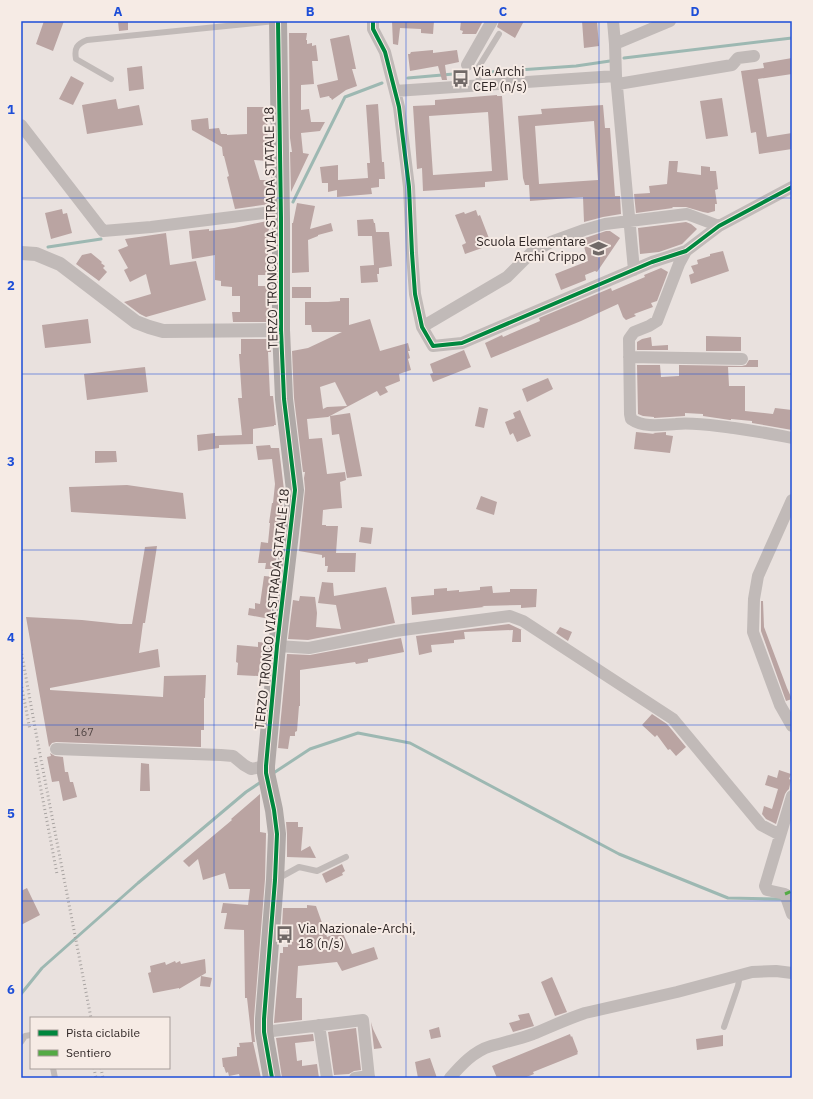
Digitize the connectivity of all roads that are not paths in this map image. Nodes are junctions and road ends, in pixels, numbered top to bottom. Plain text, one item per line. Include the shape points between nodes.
1 (277, 21) edge
2 (373, 21) edge
3 (492, 21) edge
4 (613, 21) edge
5 (670, 21) edge
6 (499, 34) dead end
7 (615, 44) junction
8 (754, 56) dead end
9 (466, 65) dead end
10 (111, 79) dead end
11 (617, 80) junction
12 (478, 86) junction
13 (395, 91) junction
14 (21, 125) edge
15 (792, 187) edge
16 (280, 211) junction
17 (630, 220) junction
18 (719, 226) junction
19 (21, 253) edge
20 (677, 259) junction
21 (634, 270) junction
22 (422, 327) junction
23 (281, 330) junction
24 (629, 357) junction
25 (742, 359) dead end
26 (792, 438) edge
27 (792, 500) edge
28 (277, 646) junction
29 (792, 726) edge
30 (56, 749) dead end
31 (266, 770) junction
32 (792, 796) edge
33 (780, 835) junction
34 (346, 857) dead end
35 (275, 880) junction
36 (792, 914) edge
37 (792, 973) edge
38 (740, 975) junction
39 (319, 1025) junction
40 (724, 1027) dead end
41 (264, 1032) junction
42 (30, 1035) edge
43 (21, 1042) edge
44 (369, 1077) edge
45 (272, 1078) edge
46 (327, 1078) edge
47 (355, 1078) edge
48 (450, 1078) edge

1 - 10 lane via 87,40 79,44 75,52 76,59
1 - 16 main road, TERZO TRONCO VIA STRADA STATALE 18
2 - 13 street via 373,29 385,52
3 - 9 street
4 - 7 street
5 - 7 street
6 - 12 lane via 478,68
7 - 11 street
8 - 11 street via 738,58 732,65
11 - 12 street
11 - 17 street
12 - 13 street
13 - 22 street via 409,187 415,294
14 - 16 street via 103,231
15 - 18 street
16 - 23 main road, TERZO TRONCO VIA STRADA STATALE 18
17 - 18 street via 687,214
17 - 21 street
17 - 22 street via 605,224 551,242 531,253 507,277
18 - 20 street
19 - 23 street via 36,254 60,264 136,322 163,332
20 - 21 street via 652,262
20 - 24 street via 657,321 634,332 629,339
21 - 22 street via 462,343 433,346
23 - 28 main road, TERZO TRONCO VIA STRADA STATALE 18 via 284,399 295,490
24 - 25 street
24 - 26 street via 630,414 631,419 637,424 707,424
27 - 29 street via 758,576 752,624 780,705
28 - 31 main road, TERZO TRONCO VIA STRADA STATALE 18
28 - 33 street via 310,648 395,631 510,616 523,621 673,718 761,825
30 - 31 street via 233,756 251,769
31 - 35 main road, TERZO TRONCO VIA STRADA STATALE 18 via 277,834
32 - 33 street
33 - 36 street via 765,886 767,890 785,894
34 - 35 lane via 317,871 299,867
35 - 41 main road, TERZO TRONCO VIA STRADA STATALE 18
37 - 38 street via 762,971
38 - 40 lane
38 - 48 street via 585,1013 522,1038 490,1046 471,1057
39 - 41 street
39 - 44 street via 363,1020
39 - 46 street
41 - 45 main road, TERZO TRONCO VIA STRADA STATALE 18
42 - 43 lane
44 - 47 street

